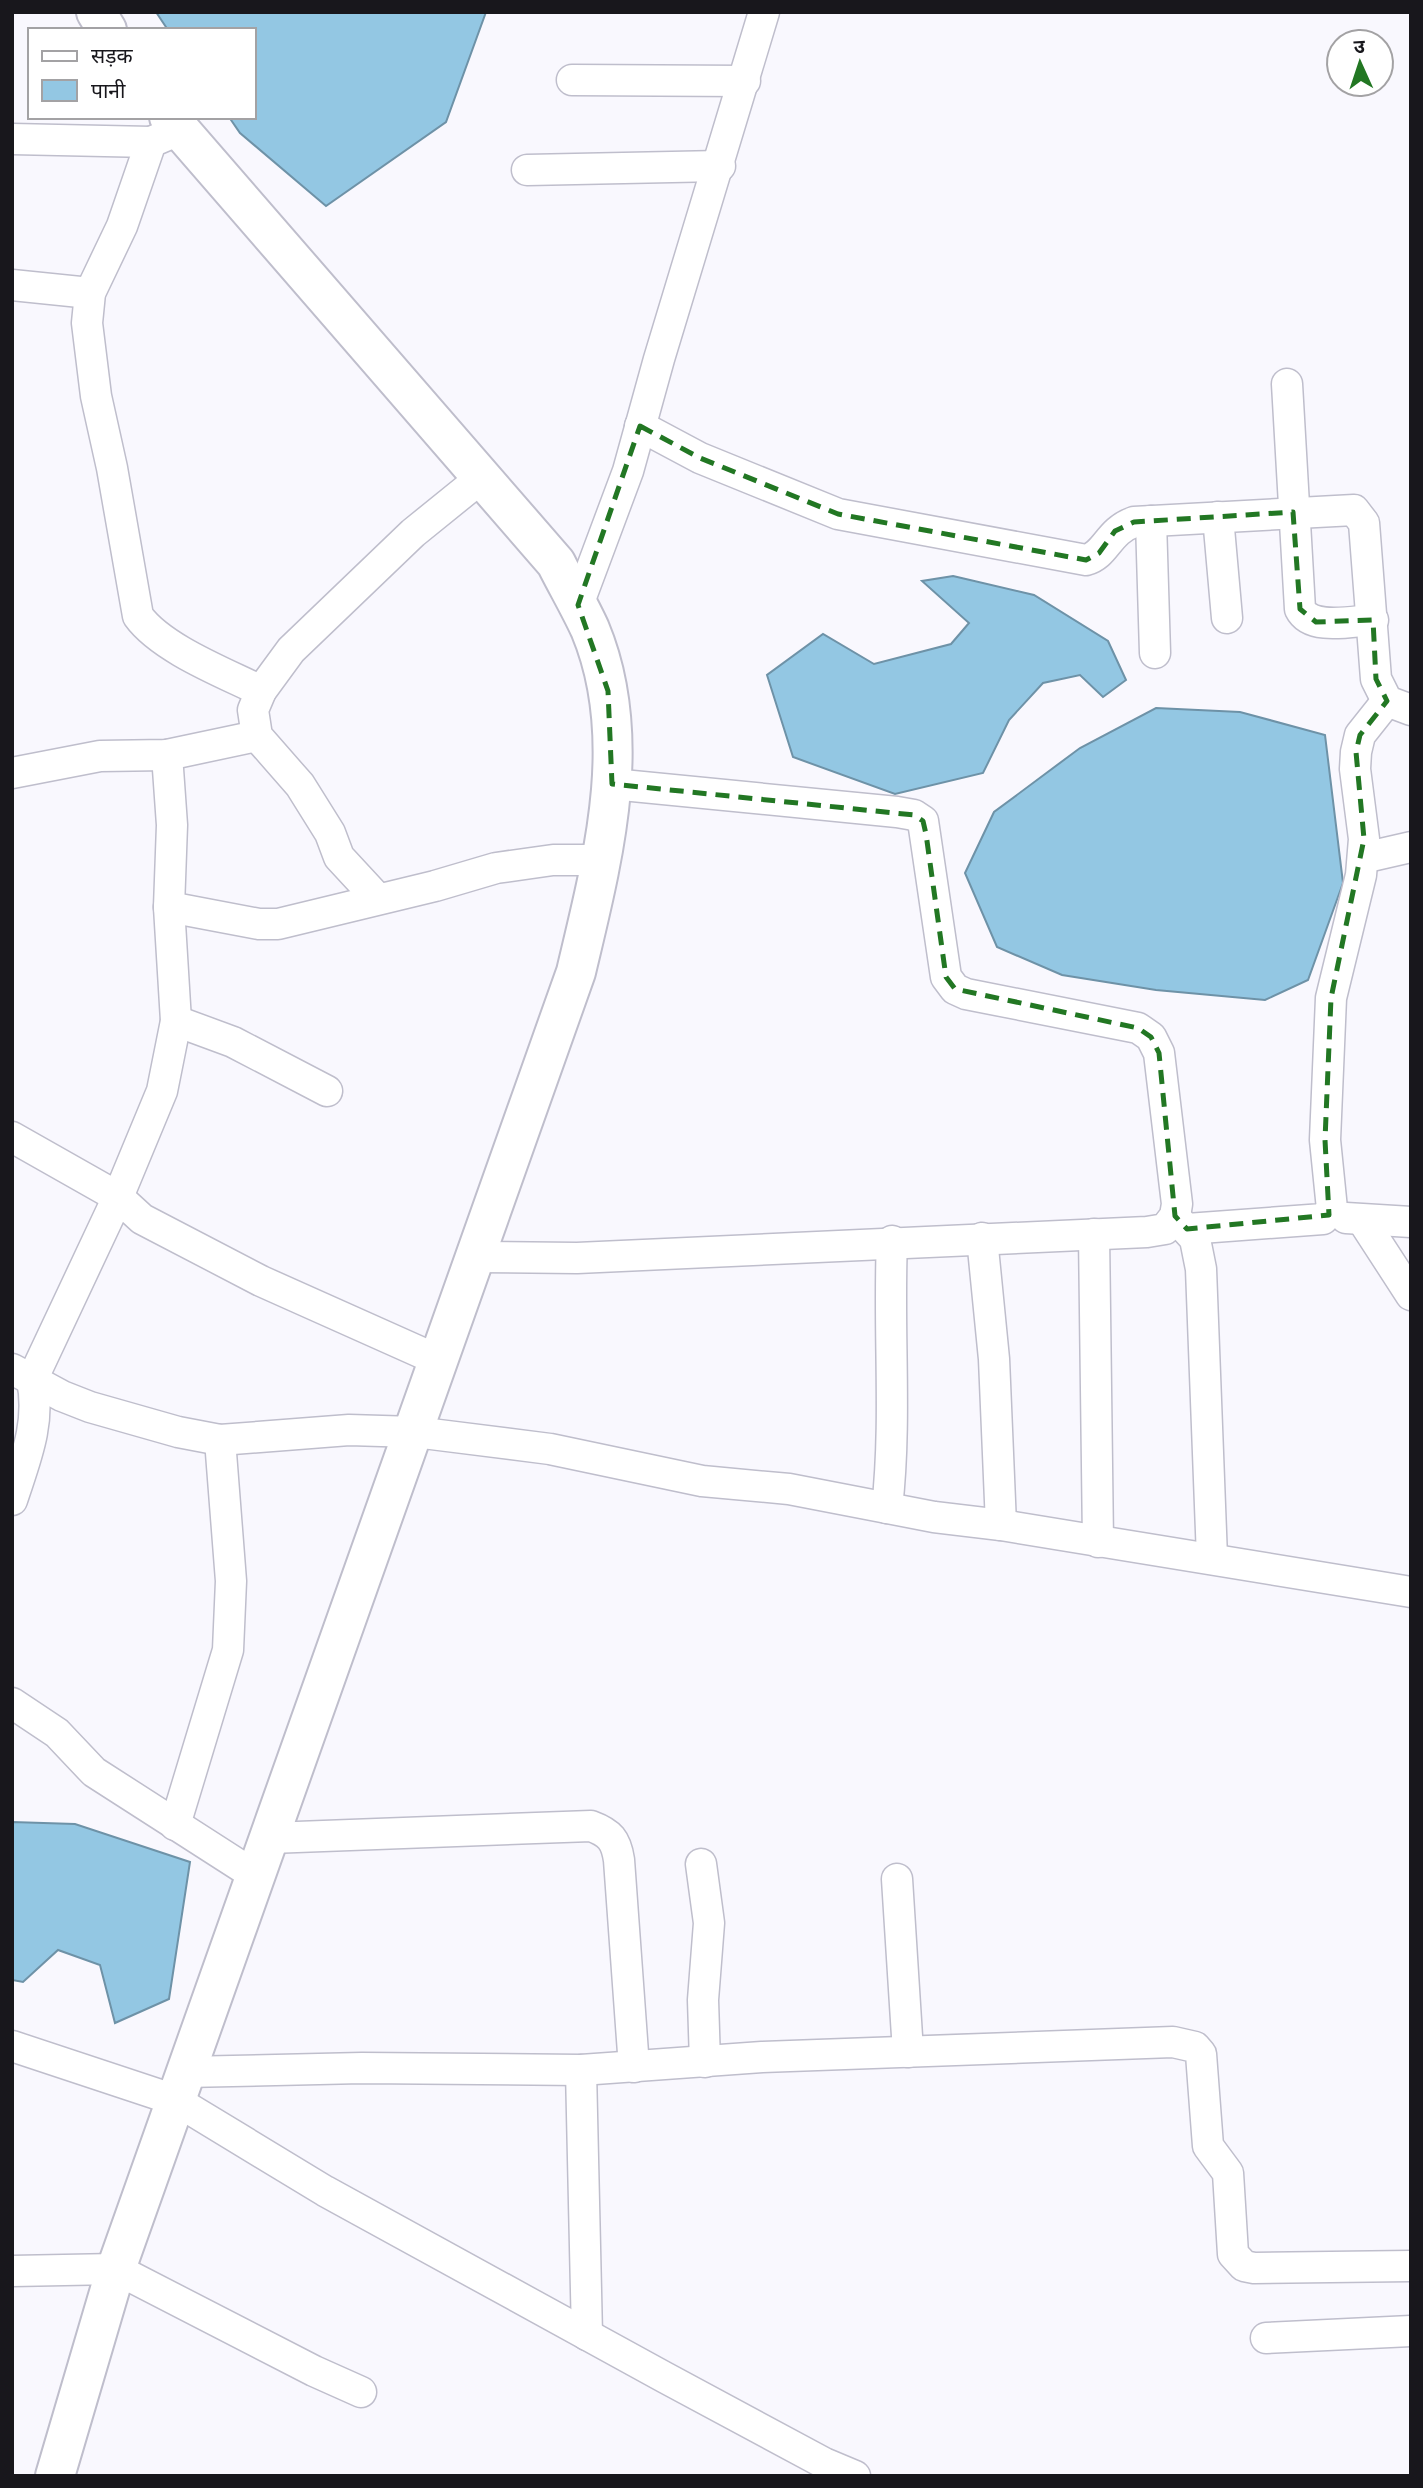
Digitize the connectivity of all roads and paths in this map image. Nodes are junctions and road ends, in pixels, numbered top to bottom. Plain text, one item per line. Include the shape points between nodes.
1 (96, 12) edge
2 (764, 12) edge
3 (106, 28) edge
4 (572, 80) dead end
5 (745, 81) junction
6 (166, 130) edge
7 (12, 139) edge
8 (720, 166) junction
9 (527, 170) dead end
10 (12, 285) edge
11 (90, 293) junction
12 (1287, 384) dead end
13 (640, 426) junction
14 (481, 478) junction
15 (1293, 512) junction
16 (1218, 517) junction
17 (1151, 521) junction
18 (578, 606) junction
19 (1227, 618) dead end
20 (1373, 620) junction
21 (1154, 653) dead end
22 (261, 691) junction
23 (1399, 705) edge
24 (257, 736) junction
25 (167, 755) junction
26 (12, 773) edge
27 (612, 784) junction
28 (1411, 847) edge
29 (1363, 858) junction
30 (603, 860) junction
31 (377, 898) junction
32 (169, 907) junction
33 (176, 1021) junction
34 (327, 1091) dead end
35 (12, 1137) edge
36 (118, 1198) junction
37 (1329, 1215) junction
38 (1363, 1222) junction
39 (1411, 1222) edge
40 (1181, 1223) junction
41 (1094, 1234) junction
42 (982, 1238) junction
43 (892, 1241) junction
44 (477, 1257) junction
45 (1411, 1295) edge
46 (440, 1361) junction
47 (22, 1375) edge
48 (415, 1432) junction
49 (220, 1440) junction
50 (12, 1500) edge
51 (887, 1508) junction
52 (1001, 1525) junction
53 (1098, 1542) junction
54 (1212, 1559) junction
55 (1411, 1592) edge
56 (12, 1703) edge
57 (175, 1825) junction
58 (270, 1838) junction
59 (701, 1864) dead end
60 (256, 1876) junction
61 (897, 1879) dead end
62 (12, 2046) edge
63 (908, 2052) junction
64 (705, 2062) junction
65 (634, 2067) junction
66 (581, 2070) junction
67 (180, 2086) junction
68 (1411, 2266) edge
69 (117, 2269) junction
70 (12, 2271) edge
71 (1411, 2331) edge
72 (587, 2335) junction
73 (1266, 2338) dead end
74 (360, 2392) dead end
75 (55, 2476) edge
76 (855, 2476) edge

1 - 3 main road
2 - 5 street
4 - 5 street
5 - 8 street
6 - 7 street
6 - 11 street
6 - 14 main road
8 - 9 street
8 - 13 street
10 - 11 street
11 - 22 street via 87,323 96,397 138,616 146,628 195,658
12 - 15 street
13 - 17 street via 700,458 838,514 1086,560 1094,558 1123,526
13 - 18 street
14 - 18 main road via 556,562
14 - 22 street via 413,533 291,650
15 - 16 street
15 - 20 street via 1346,509 1361,516
15 - 20 street via 1304,617 1316,622
16 - 17 street
16 - 19 street
17 - 21 street
18 - 27 main road via 591,631 608,691
20 - 23 street via 1376,679
22 - 24 street via 253,710
23 - 29 street via 1360,735 1355,769
24 - 25 street
24 - 31 street via 300,785 330,833 339,857
25 - 26 street via 100,755
25 - 32 street via 172,825
27 - 30 main road
27 - 40 street via 897,812 923,821 946,977 955,989 966,995 1138,1028 1151,1037 1159,1053
28 - 29 street
29 - 37 street via 1331,998 1325,1140
30 - 31 street via 553,860 496,868
30 - 44 main road via 576,972
31 - 32 street via 278,924
32 - 33 street
33 - 34 street via 254,1051
33 - 36 street via 162,1091
35 - 36 street
36 - 46 street via 142,1219 261,1281
36 - 47 street
37 - 38 street
37 - 40 street via 1322,1219
38 - 39 street
38 - 45 street
40 - 41 street
40 - 54 street via 1195,1239 1201,1269
41 - 42 street
41 - 53 street
42 - 43 street
42 - 52 street via 996,1382
43 - 44 street via 577,1258
43 - 51 street via 894,1448
44 - 46 main road
46 - 48 main road
47 - 49 street via 90,1407
47 - 50 street via 36,1401 32,1440
48 - 49 street via 349,1430
48 - 51 street via 550,1449 702,1481 789,1489
48 - 58 main road
49 - 57 street via 231,1581 228,1650
51 - 52 street
52 - 53 street
53 - 54 street
54 - 55 street
56 - 57 street via 57,1733 94,1772
57 - 60 street
58 - 60 main road
58 - 65 street via 591,1826 609,1835 620,1860
59 - 64 street via 709,1923 703,2000
60 - 67 main road
61 - 63 street
62 - 67 street
63 - 64 street
63 - 68 street via 1173,2042 1195,2047 1203,2062 1208,2146 1228,2173 1233,2254 1238,2262 1254,2268
64 - 65 street
65 - 66 street
66 - 67 street via 362,2068
66 - 72 street
67 - 69 main road
67 - 72 street via 325,2191
69 - 70 street
69 - 74 street
69 - 75 main road
71 - 73 street
72 - 76 street

